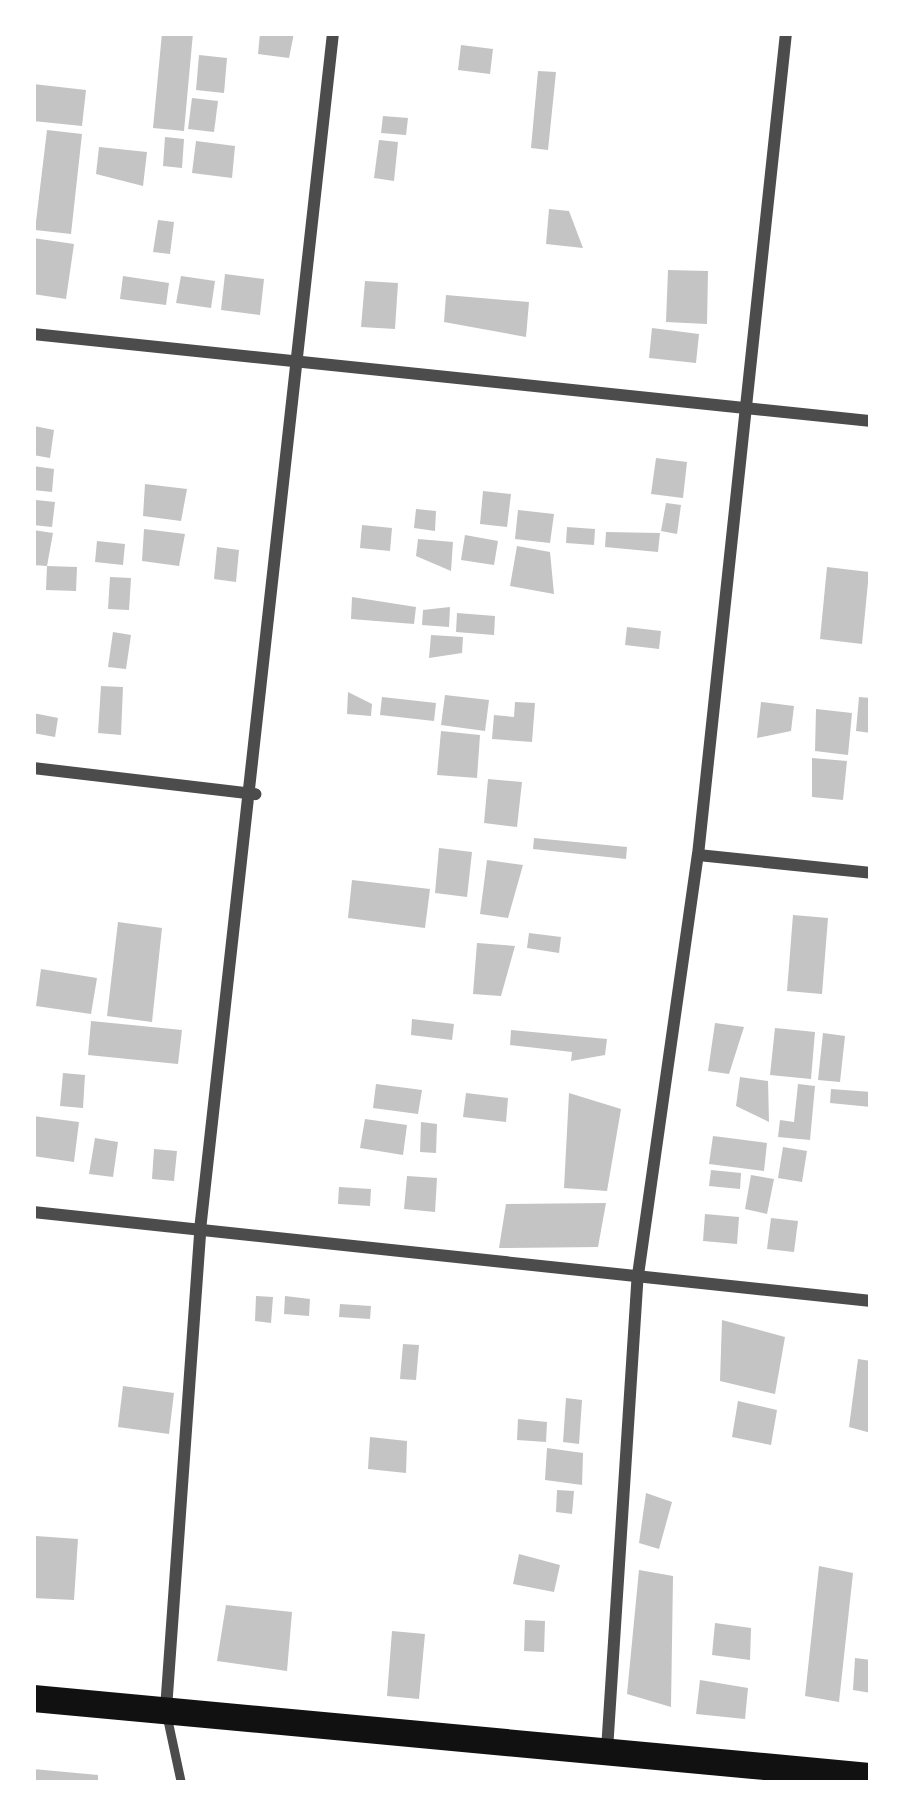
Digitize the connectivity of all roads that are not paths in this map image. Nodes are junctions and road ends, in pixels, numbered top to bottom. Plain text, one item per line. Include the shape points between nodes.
1 (333, 33) edge
2 (785, 33) edge
3 (33, 334) edge
4 (302, 362) junction
5 (739, 407) junction
6 (871, 421) edge
7 (33, 769) edge
8 (255, 794) junction
9 (698, 855) junction
10 (871, 873) edge
11 (33, 1212) edge
12 (200, 1229) junction
13 (638, 1275) junction
14 (871, 1301) edge
15 (33, 1698) edge
16 (166, 1711) junction
17 (607, 1751) junction
18 (782, 1775) edge
19 (871, 1776) edge
20 (182, 1783) edge

1 - 4 street
2 - 5 street
3 - 4 street
4 - 5 street
4 - 8 street
5 - 6 street
5 - 9 street
7 - 8 street
8 - 12 street
9 - 10 street
9 - 13 street
11 - 12 street
12 - 13 street
12 - 16 street
13 - 14 street
13 - 17 street
15 - 16 main road
16 - 17 main road
16 - 20 lane
17 - 18 main road
18 - 19 main road

